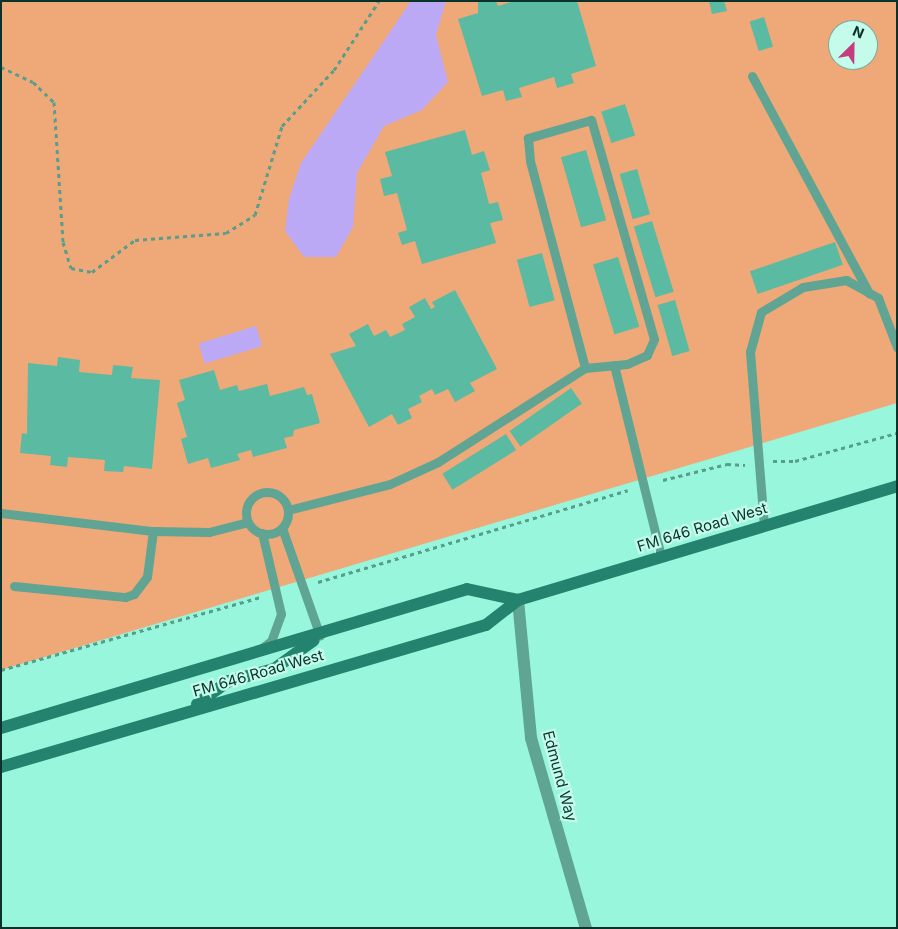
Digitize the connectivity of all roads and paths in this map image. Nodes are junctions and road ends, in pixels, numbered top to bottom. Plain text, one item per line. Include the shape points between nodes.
1 (379, 1) edge
2 (1, 67) edge
3 (752, 76) dead end
4 (869, 294) junction
5 (897, 347) edge
6 (614, 365) junction
7 (584, 368) junction
8 (897, 433) edge
9 (762, 465) junction
10 (663, 480) dead end
11 (897, 486) edge
12 (628, 490) dead end
13 (288, 510) junction
14 (1, 513) edge
15 (248, 522) junction
16 (764, 526) junction
17 (282, 528) junction
18 (153, 531) junction
19 (262, 533) junction
20 (661, 557) junction
21 (305, 585) junction
22 (14, 586) dead end
23 (276, 593) junction
24 (518, 600) junction
25 (320, 636) junction
26 (254, 653) junction
27 (1, 670) edge
28 (189, 710) junction
29 (1, 728) edge
30 (1, 767) edge
31 (586, 928) edge

1 - 2 path via 334,70 282,126 255,215 226,233 135,240 92,272 72,268 63,242 54,102 33,82
3 - 4 lane
4 - 5 lane via 878,298
4 - 9 lane via 846,280 803,287 761,312 750,352
6 - 7 lane
6 - 7 lane via 638,361 647,355 654,339 591,120 528,138 530,161
6 - 20 lane
7 - 13 lane via 438,462 390,484
8 - 9 path
9 - 10 path via 727,464
9 - 16 lane
11 - 16 main road, FM 646 Road West
12 - 21 path
13 - 15 lane via 273,492 256,494 247,503
13 - 17 lane
14 - 18 lane
15 - 18 lane via 209,532
15 - 19 lane
16 - 20 main road, FM 646 Road West
17 - 19 lane
17 - 21 lane
18 - 22 lane via 146,577 134,594 125,597
19 - 23 lane
20 - 24 main road, FM 646 Road West
21 - 25 lane
23 - 26 lane via 281,614 271,641
23 - 27 path
24 - 25 main road, FM 646 Road West via 467,588
24 - 28 main road, FM 646 Road West via 486,625
24 - 31 street, Edmund Way via 531,738
25 - 26 main road, FM 646 Road West
25 - 28 main road via 274,669 229,681
26 - 29 main road, FM 646 Road West
28 - 30 main road, FM 646 Road West

